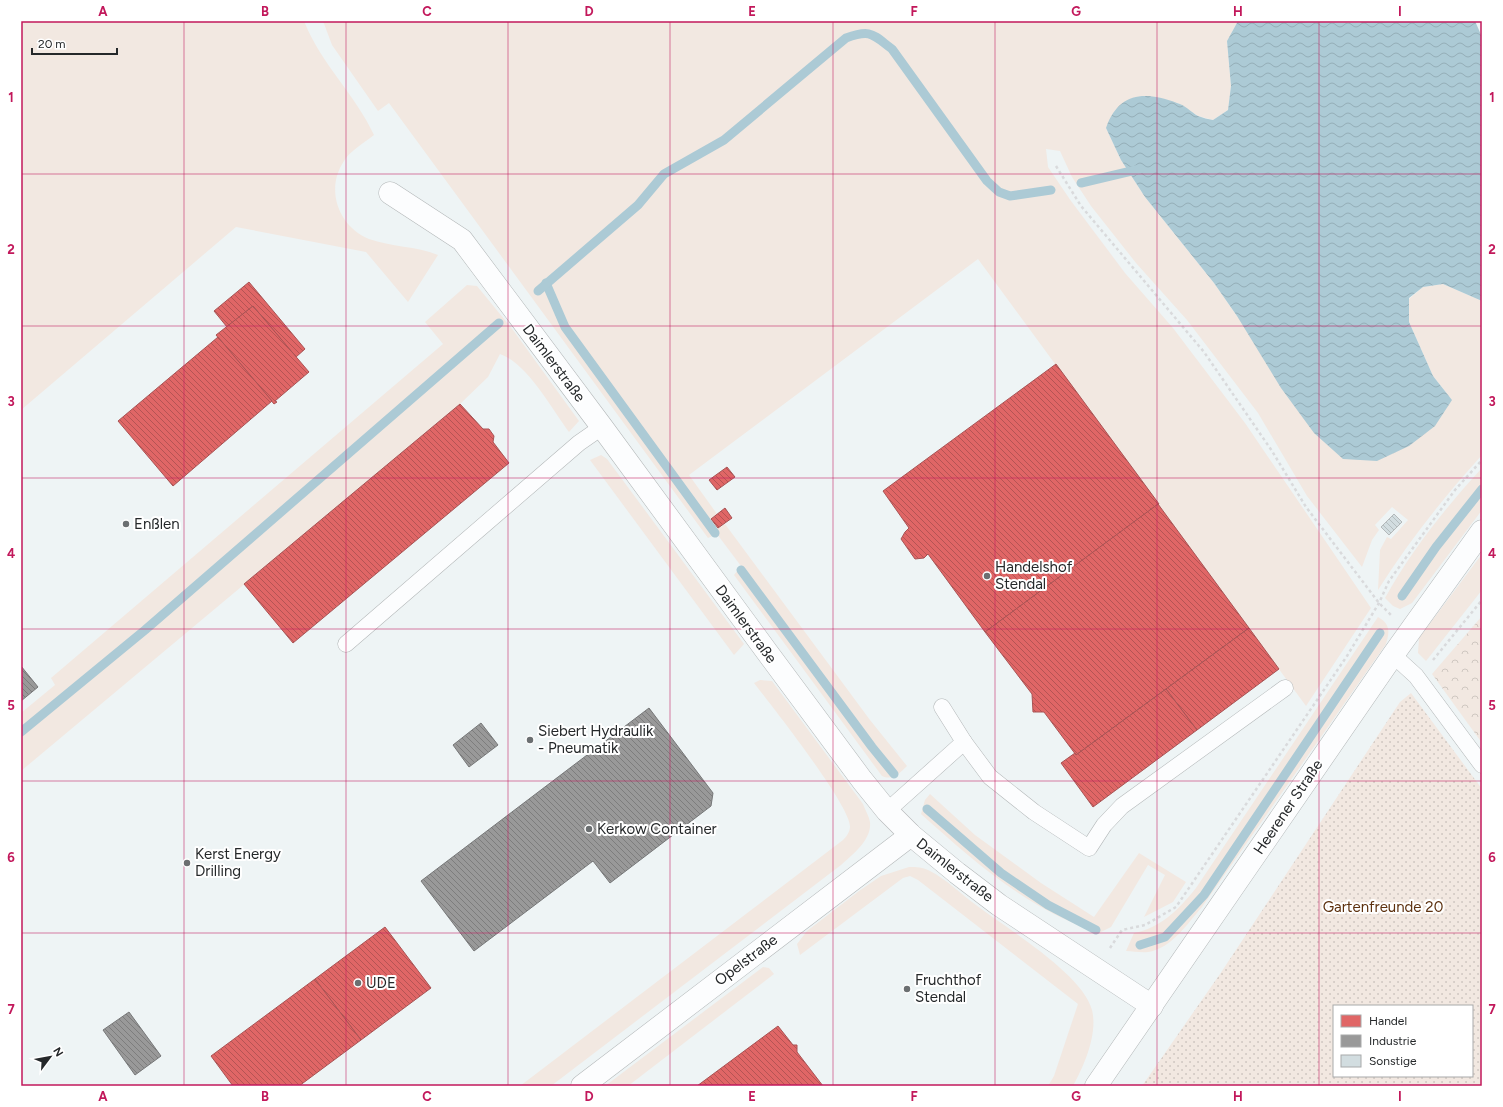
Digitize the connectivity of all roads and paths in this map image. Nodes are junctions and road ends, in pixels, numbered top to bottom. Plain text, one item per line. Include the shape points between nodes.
1 (1056, 166) dead end
2 (390, 193) dead end
3 (602, 427) junction
4 (1482, 460) edge
5 (1482, 531) edge
6 (1379, 604) junction
7 (1410, 631) junction
8 (346, 644) dead end
9 (1393, 655) junction
10 (1285, 688) dead end
11 (942, 707) dead end
12 (964, 742) junction
13 (1482, 765) edge
14 (888, 811) junction
15 (911, 835) junction
16 (1096, 970) junction
17 (1152, 1006) junction
18 (582, 1086) edge
19 (1096, 1086) edge

1 - 6 path via 1081,206 1204,352 1272,451 1306,507
2 - 3 street, Daimlerstraße via 462,240
3 - 8 lane via 579,443
3 - 14 street, Daimlerstraße via 862,780
4 - 6 path via 1455,490 1394,575
5 - 7 street, Heerener Straße
6 - 7 path
6 - 16 path via 1343,662 1176,907 1145,925 1122,930
7 - 9 street, Heerener Straße
9 - 13 lane via 1416,676
9 - 17 street, Heerener Straße
10 - 12 lane via 1122,806 1104,825 1089,848 1034,812 990,777
11 - 12 lane
12 - 14 lane
14 - 15 street, Daimlerstraße
15 - 16 street, Daimlerstraße via 999,905
15 - 18 street, Opelstraße
16 - 17 street, Daimlerstraße
17 - 19 street, Heerener Straße

